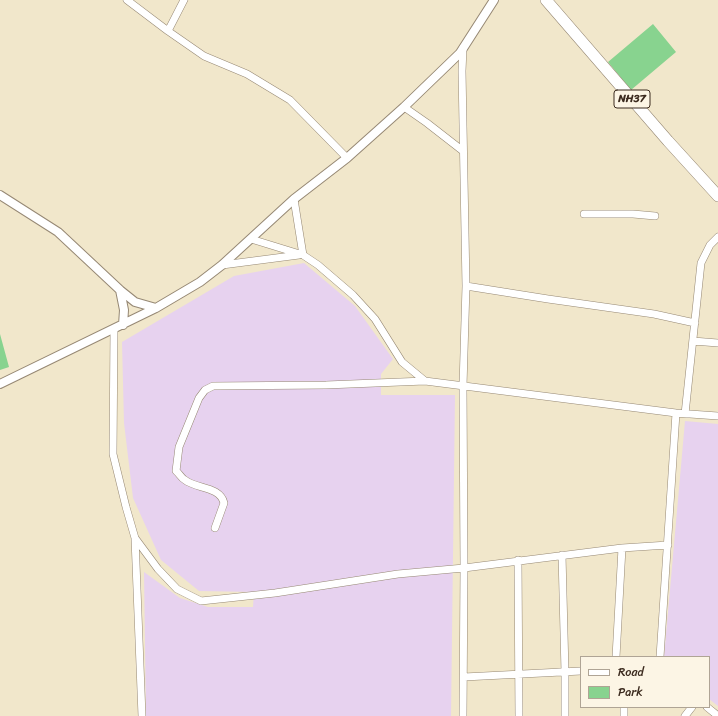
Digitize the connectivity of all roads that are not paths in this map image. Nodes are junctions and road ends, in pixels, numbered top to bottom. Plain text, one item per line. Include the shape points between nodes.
1 (127, 0) edge
2 (184, 0) edge
3 (494, 0) edge
4 (546, 0) edge
5 (168, 31) junction
6 (463, 48) junction
7 (404, 107) junction
8 (463, 151) junction
9 (347, 158) junction
10 (0, 195) edge
11 (718, 196) edge
12 (294, 199) junction
13 (584, 214) dead end
14 (655, 216) dead end
15 (718, 237) edge
16 (251, 239) junction
17 (303, 255) junction
18 (222, 265) junction
19 (466, 286) junction
20 (120, 290) junction
21 (156, 308) junction
22 (695, 323) junction
23 (123, 324) junction
24 (114, 329) junction
25 (693, 341) junction
26 (718, 343) edge
27 (425, 381) junction
28 (0, 384) edge
29 (462, 386) junction
30 (676, 413) junction
31 (685, 414) junction
32 (718, 416) edge
33 (215, 528) dead end
34 (135, 538) junction
35 (668, 545) junction
36 (622, 548) junction
37 (562, 555) junction
38 (518, 560) junction
39 (464, 568) junction
40 (616, 656) edge
41 (660, 656) edge
42 (580, 671) edge
43 (565, 672) junction
44 (519, 675) junction
45 (464, 678) junction
46 (691, 708) edge
47 (708, 708) edge
48 (142, 716) edge
49 (462, 716) edge
50 (519, 716) edge
51 (564, 716) edge
52 (685, 716) edge
53 (718, 716) edge

1 - 5 street
2 - 5 street
3 - 6 street
4 - 11 highway, NH37
5 - 9 street via 204,56 247,74 290,100
6 - 7 street
6 - 8 street
7 - 8 street
7 - 9 street
8 - 19 street
9 - 12 street
10 - 20 street via 58,232
12 - 16 street
12 - 17 street
13 - 14 street
15 - 22 street via 710,245 701,263
16 - 17 street
16 - 18 street
17 - 18 street
17 - 27 street via 353,295 376,319 402,362
18 - 21 street via 200,282
19 - 22 street via 654,314
19 - 29 street
20 - 21 street via 135,302
20 - 23 street via 124,310
21 - 23 street
22 - 25 street
23 - 24 street
24 - 28 street
24 - 34 street via 113,454
25 - 26 street
25 - 31 street
27 - 29 street
27 - 33 street via 326,386 213,386 205,390 199,398 179,447 176,470 185,480 219,494 224,503
29 - 30 street
29 - 39 street
30 - 31 street
30 - 35 street
31 - 32 street
34 - 39 street via 177,589 201,601 275,593 398,574
34 - 48 street
35 - 36 street
35 - 41 street
36 - 37 street
36 - 40 street
37 - 38 street
37 - 43 street
38 - 39 street
38 - 44 street
39 - 45 street
42 - 43 street
43 - 44 street
43 - 51 street
44 - 45 street
44 - 50 street
45 - 49 street
46 - 52 street
47 - 53 street

